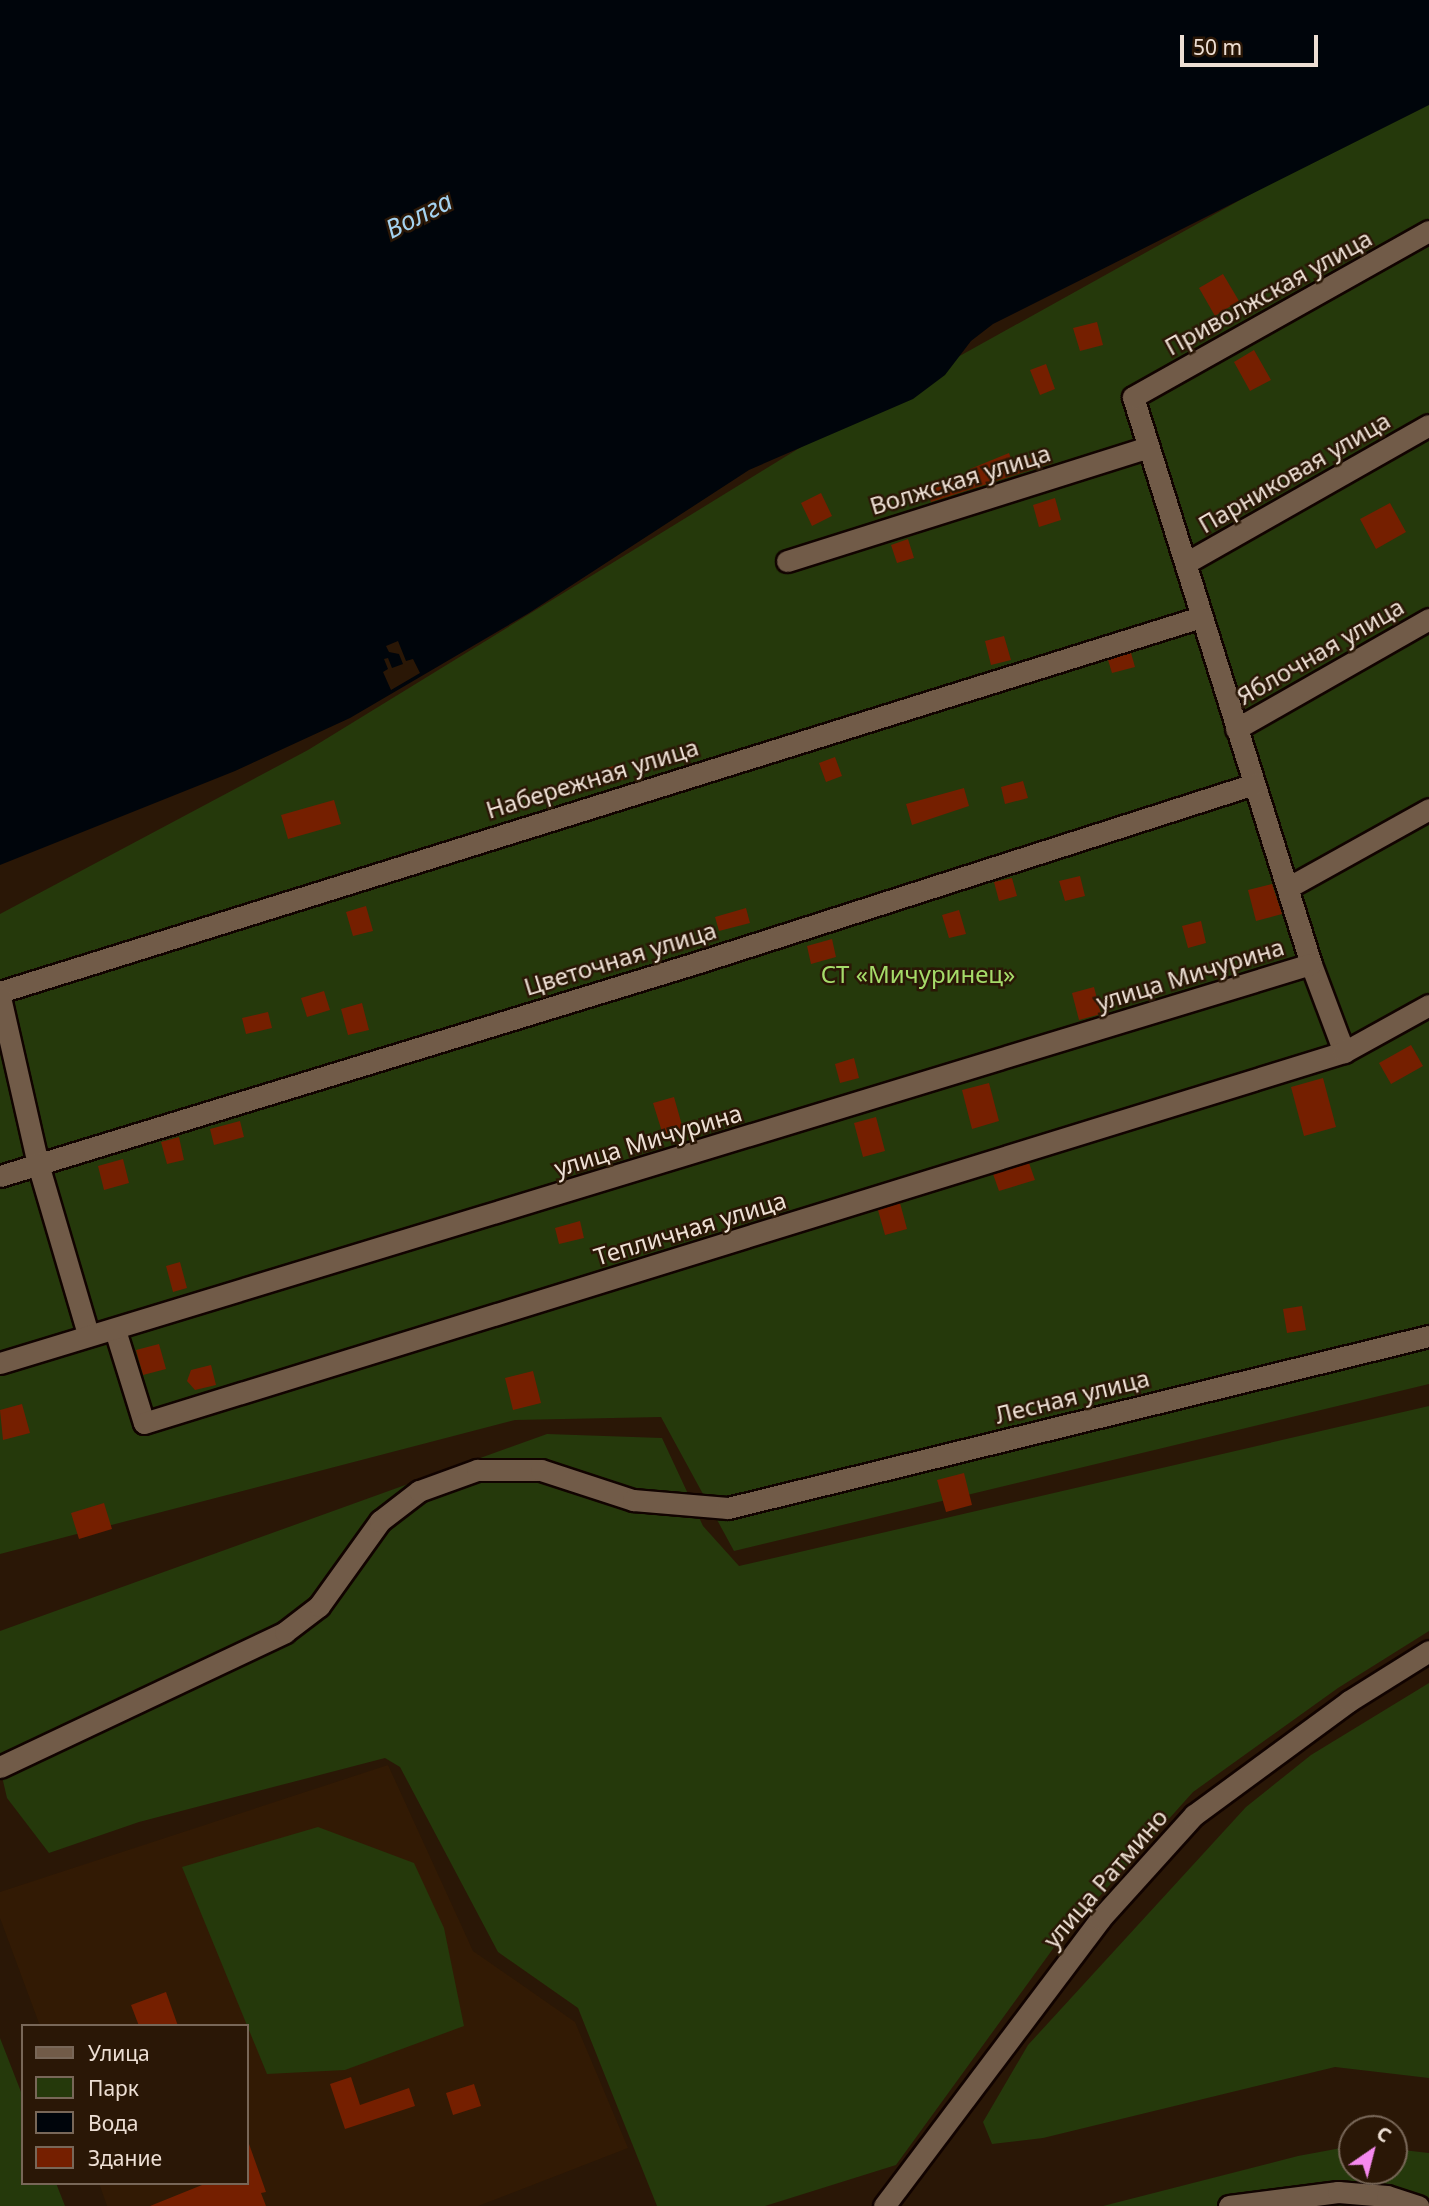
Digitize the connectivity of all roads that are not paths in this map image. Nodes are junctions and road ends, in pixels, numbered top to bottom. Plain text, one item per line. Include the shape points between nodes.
1 (1429, 231) edge
2 (1429, 425) edge
3 (1149, 447) junction
4 (787, 561) dead end
5 (1186, 564) junction
6 (1201, 617) junction
7 (1429, 620) edge
8 (1236, 729) junction
9 (1254, 784) junction
10 (1429, 808) edge
11 (1289, 887) junction
12 (1311, 964) junction
13 (0, 995) edge
14 (1429, 1005) edge
15 (1344, 1052) junction
16 (38, 1164) junction
17 (0, 1176) edge
18 (115, 1330) junction
19 (88, 1334) junction
20 (1429, 1336) edge
21 (0, 1363) edge
22 (1429, 1651) edge
23 (0, 1767) edge
24 (884, 2206) edge
25 (1229, 2206) edge
26 (1418, 2206) edge

1 - 3 street, Приволжская улица via 1133,397
2 - 5 street, Парниковая улица
3 - 4 street, Волжская улица
3 - 5 street
5 - 6 street
6 - 8 street
6 - 13 street, Набережная улица
7 - 8 street, Яблочная улица
8 - 9 street
9 - 11 street
9 - 16 street, Цветочная улица via 699,962
10 - 11 street
11 - 12 street
12 - 15 street
12 - 18 street, улица Мичурина
13 - 16 street
14 - 15 street
15 - 18 street, Тепличная улица via 144,1423
16 - 17 street, Цветочная улица
16 - 19 street
18 - 19 street, улица Мичурина
19 - 21 street, улица Мичурина
20 - 23 street, Лесная улица via 728,1508 633,1500 541,1470 477,1470 419,1491 380,1521 319,1606 285,1632
22 - 24 street, улица Ратмино via 1349,1702 1194,1815 1100,1919
25 - 26 street via 1338,2192 1387,2196

